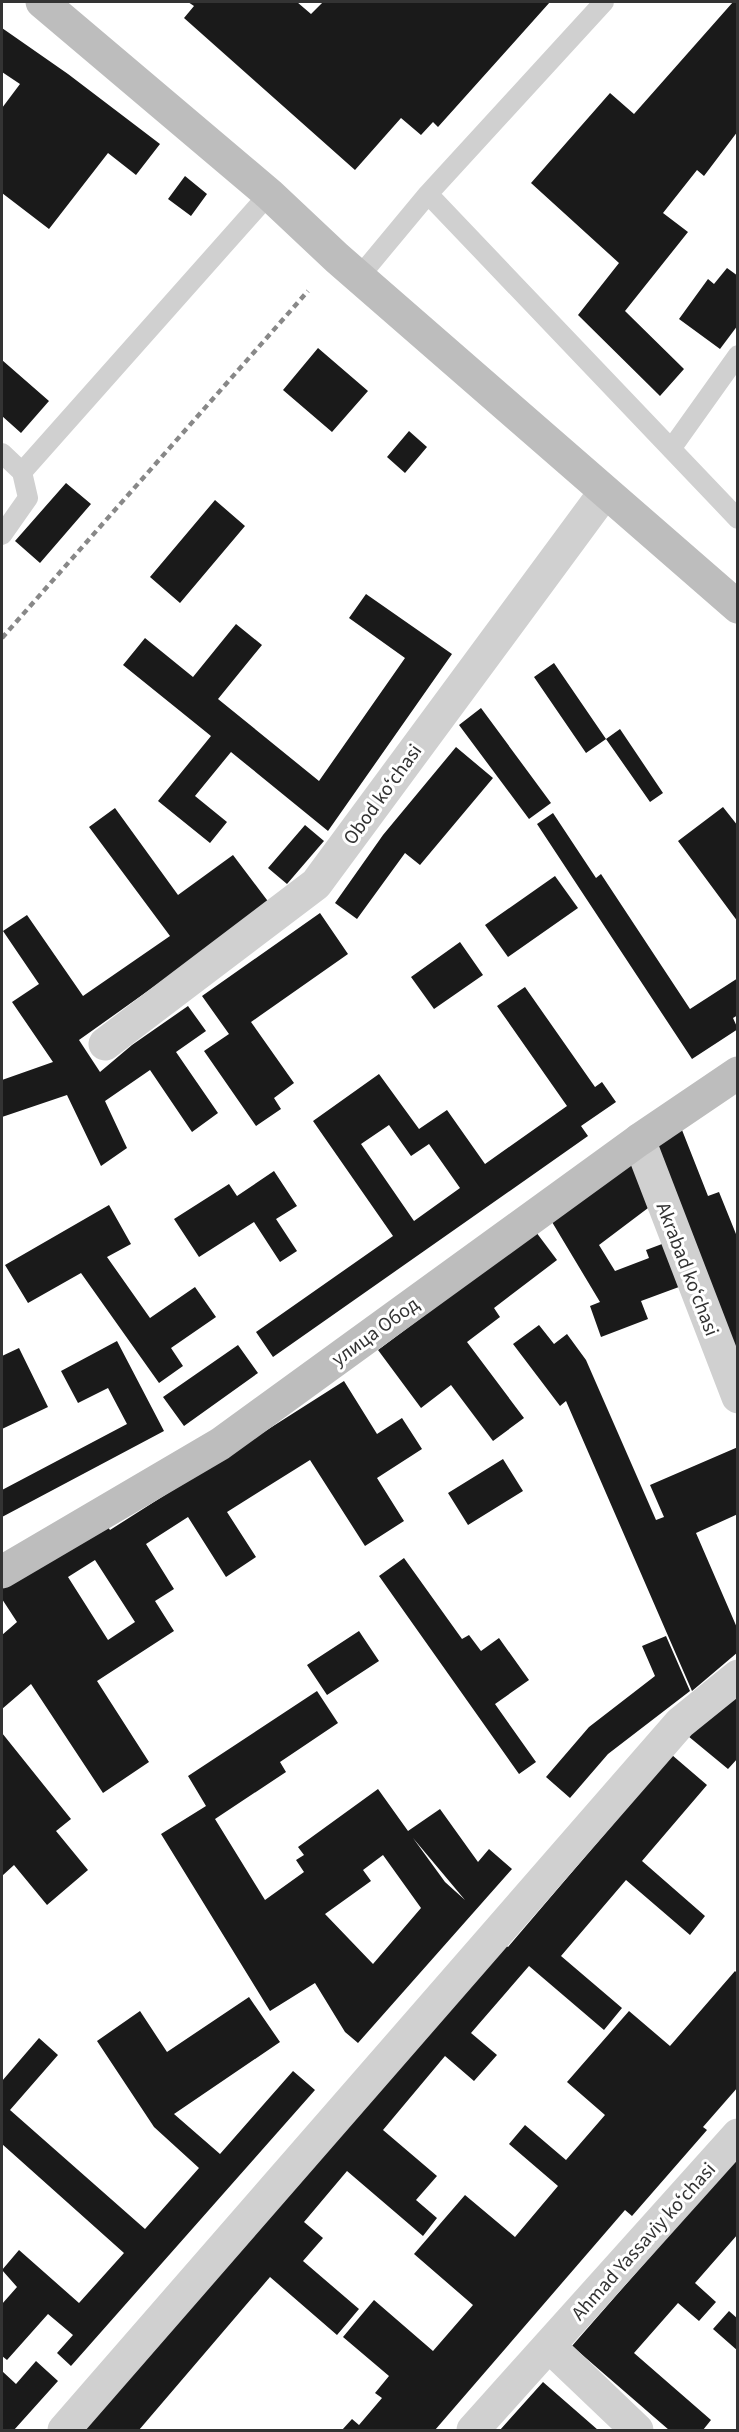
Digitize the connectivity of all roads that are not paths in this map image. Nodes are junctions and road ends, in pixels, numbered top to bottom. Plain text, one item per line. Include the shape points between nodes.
1 (42, 2) edge
2 (604, 2) edge
3 (269, 194) junction
4 (428, 194) junction
5 (359, 277) junction
6 (738, 355) edge
7 (671, 449) junction
8 (2, 453) edge
9 (22, 472) junction
10 (605, 492) junction
11 (738, 519) edge
12 (2, 535) edge
13 (738, 607) edge
14 (105, 1044) dead end
15 (738, 1073) edge
16 (639, 1140) junction
17 (738, 1397) edge
18 (2, 1572) edge
19 (738, 1676) edge
20 (738, 2135) edge
21 (549, 2346) junction
22 (64, 2430) edge
23 (473, 2430) edge
24 (637, 2430) edge

1 - 3 main road
2 - 4 lane
3 - 5 main road
3 - 9 lane
4 - 5 lane
4 - 7 lane
5 - 10 main road
6 - 7 lane
7 - 11 lane
8 - 9 lane
9 - 12 lane via 28,498
10 - 13 main road
10 - 14 street, Obod koʻchasi via 316,884
15 - 16 main road, улица Обод
16 - 17 street, Akrabad koʻchasi
16 - 18 main road, улица Обод via 220,1444
19 - 22 street via 680,1723
20 - 21 street, Ahmad Yassaviy koʻchasi
21 - 23 street, Ahmad Yassaviy koʻchasi
21 - 24 street

